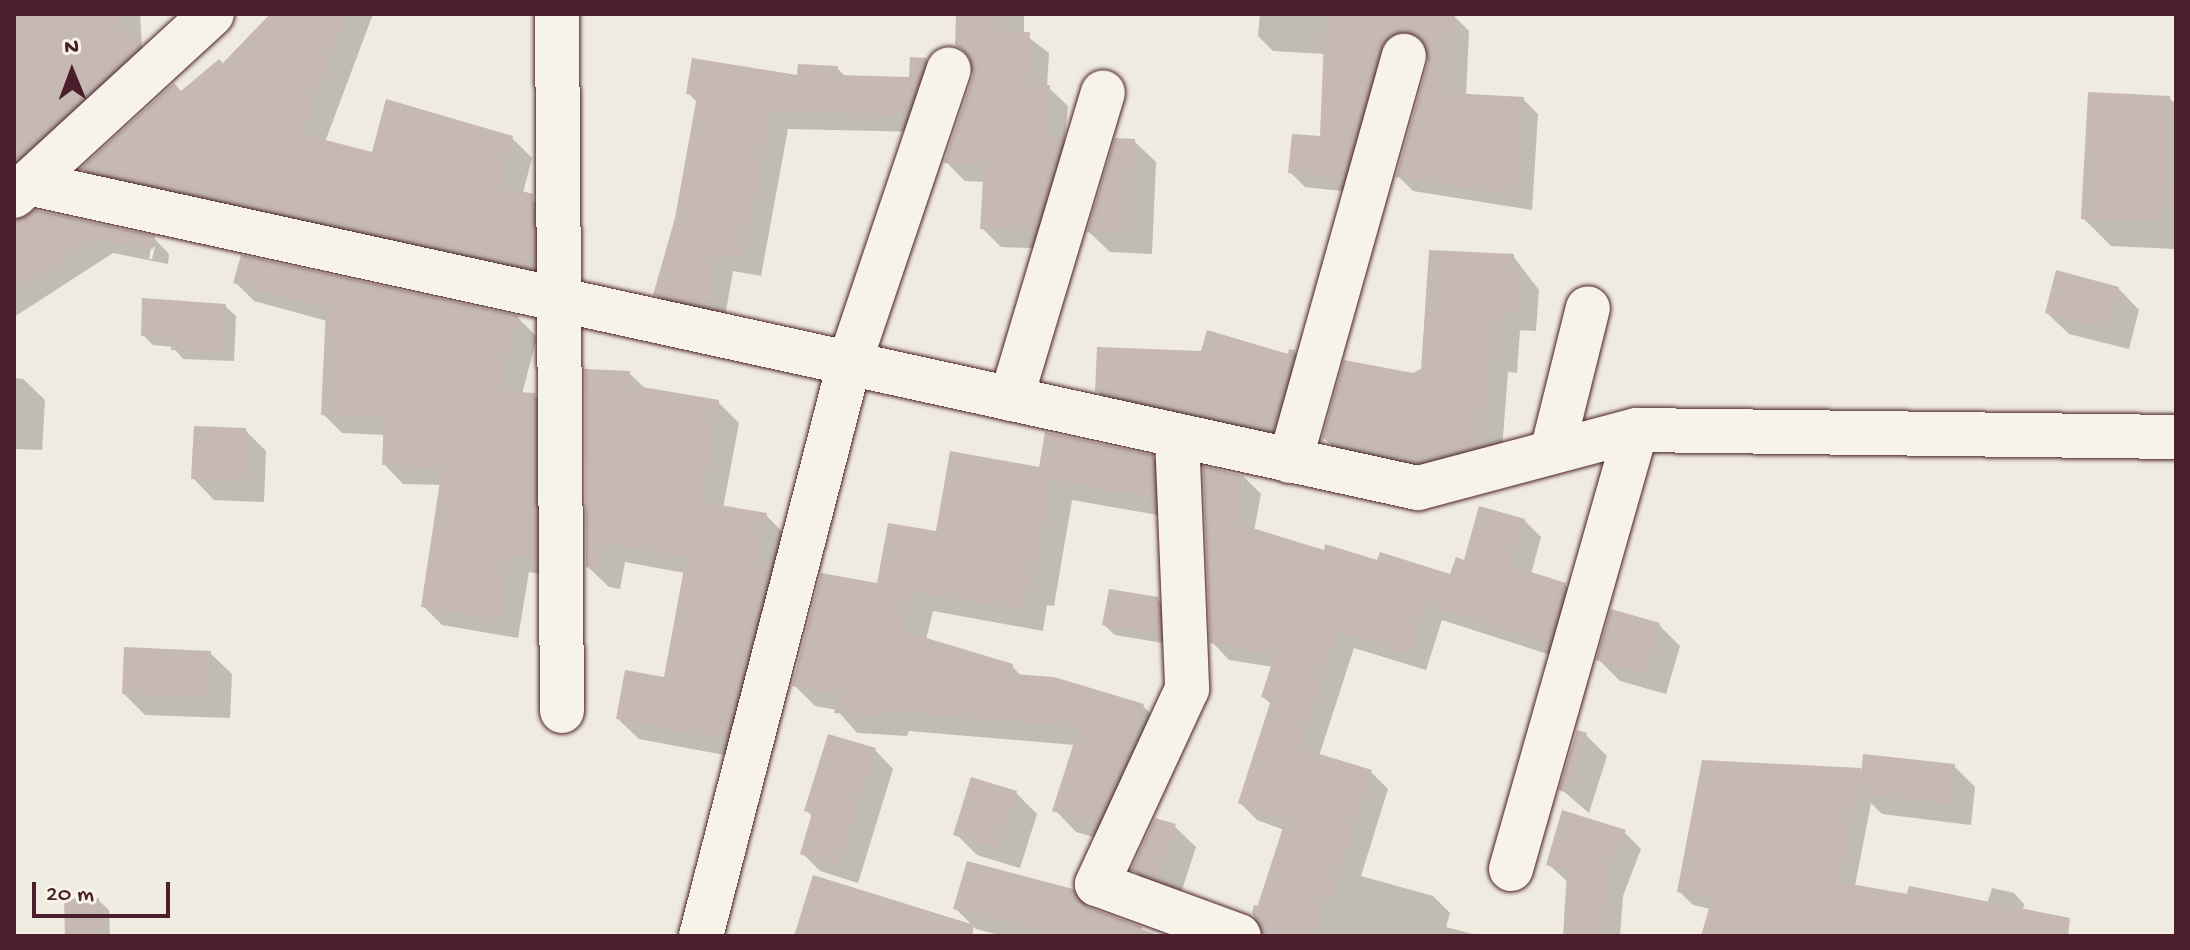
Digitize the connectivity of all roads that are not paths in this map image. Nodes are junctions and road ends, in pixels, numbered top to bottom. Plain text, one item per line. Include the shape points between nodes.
1 (212, 14) edge
2 (557, 14) edge
3 (1404, 56) dead end
4 (949, 69) dead end
5 (1103, 92) dead end
6 (21, 190) edge
7 (560, 300) junction
8 (1588, 308) dead end
9 (849, 364) junction
10 (1011, 399) junction
11 (1636, 430) junction
12 (1177, 436) junction
13 (2176, 437) edge
14 (1552, 452) junction
15 (1290, 461) junction
16 (562, 711) dead end
17 (1511, 869) dead end
18 (701, 936) edge
19 (1239, 936) edge

1 - 6 street
2 - 7 street
3 - 15 street
4 - 9 street
5 - 10 street
6 - 7 street
7 - 9 street
7 - 16 street
8 - 14 street
9 - 10 street
9 - 18 street
10 - 12 street
11 - 13 street
11 - 14 street
11 - 17 street
12 - 15 street
12 - 19 street via 1187,689 1097,884
14 - 15 street via 1418,488

